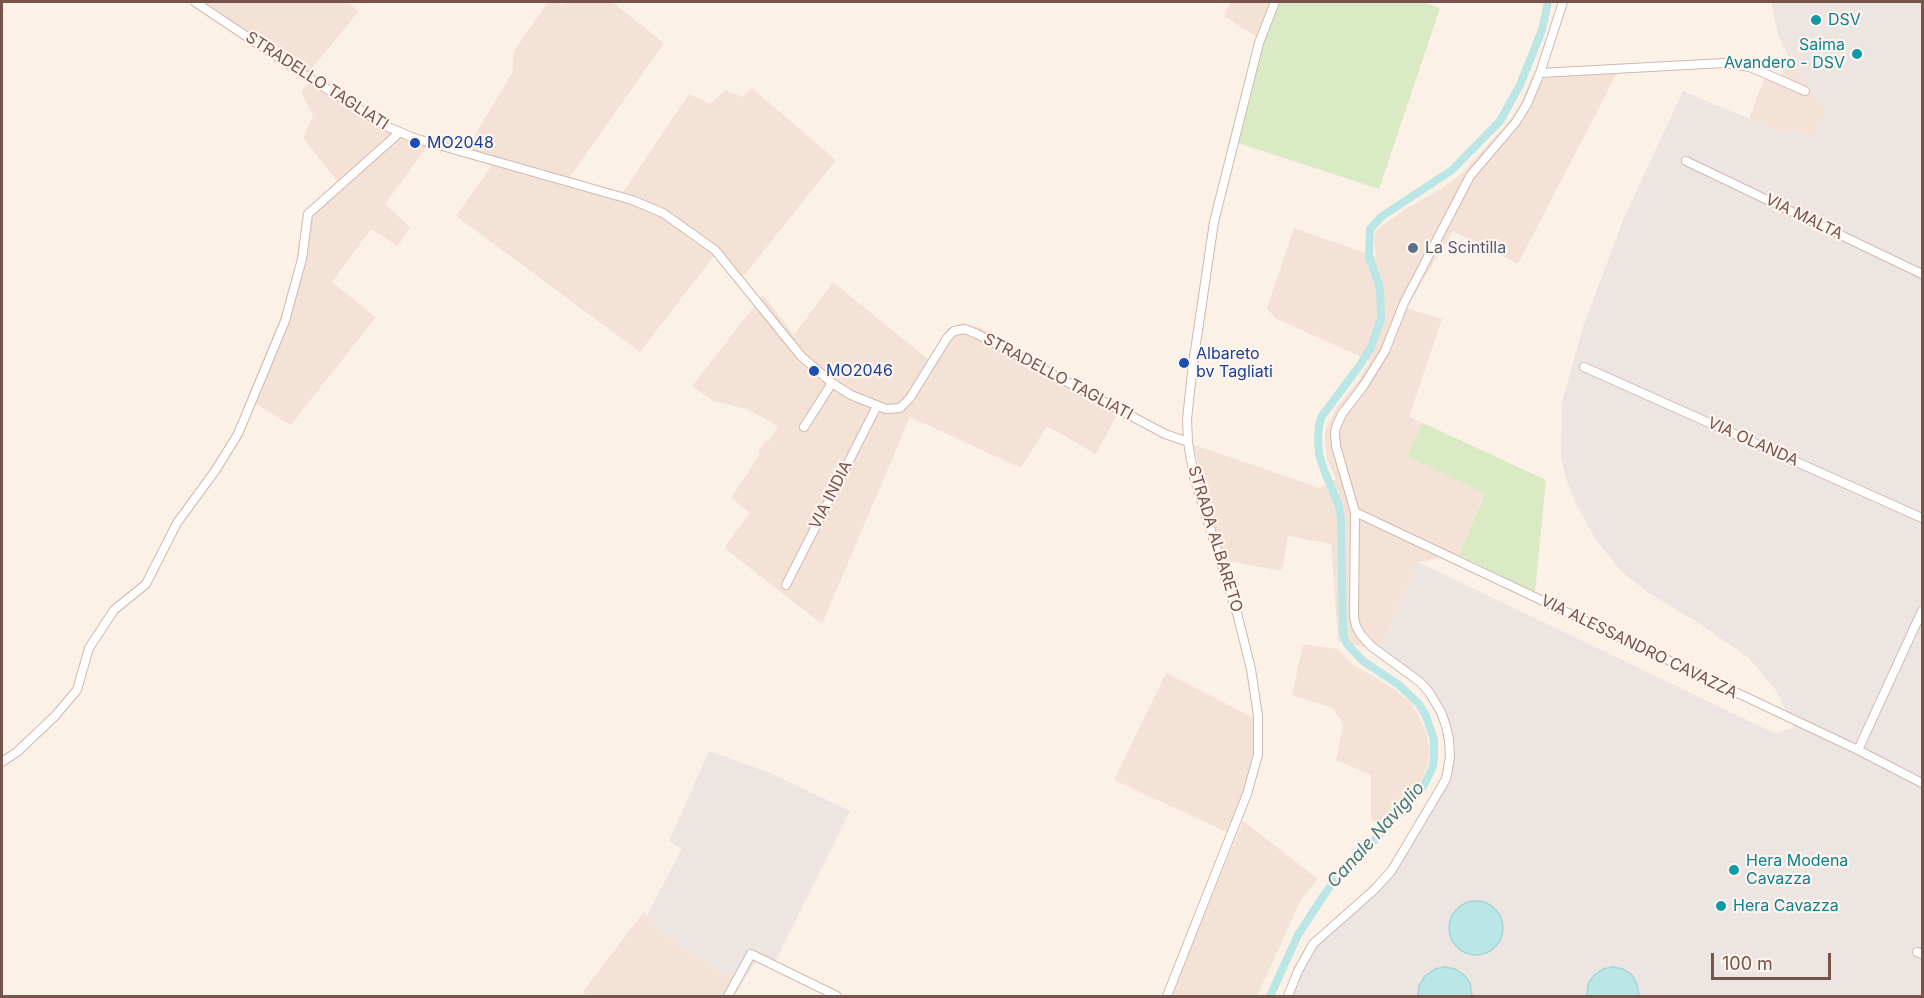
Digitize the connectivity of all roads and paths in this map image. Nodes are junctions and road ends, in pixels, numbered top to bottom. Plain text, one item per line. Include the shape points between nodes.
1 (195, 2) edge
2 (1275, 2) edge
3 (1563, 2) edge
4 (1540, 73) junction
5 (1805, 91) dead end
6 (400, 132) junction
7 (1686, 161) dead end
8 (1923, 274) edge
9 (1584, 367) dead end
10 (832, 383) junction
11 (877, 406) junction
12 (804, 427) dead end
13 (1188, 442) junction
14 (1355, 512) junction
15 (1923, 518) edge
16 (786, 585) dead end
17 (1923, 611) edge
18 (1858, 750) junction
19 (2, 762) edge
20 (1923, 783) edge
21 (728, 996) edge
22 (837, 996) edge
23 (1167, 996) edge
24 (1288, 996) edge

1 - 6 street, STRADELLO TAGLIATI
2 - 13 street, STRADA ALBARETO via 1258,43 1215,222 1193,364
3 - 4 street
4 - 5 street via 1724,63 1750,67
4 - 14 street via 1516,123 1470,176 1404,303 1385,351 1339,420 1335,440
6 - 10 street, STRADELLO TAGLIATI via 632,200 663,213 715,250 801,356
6 - 19 street via 308,214 302,259 285,321 238,434 177,523 146,584 114,610 89,648 77,690 55,716
7 - 8 street, VIA MALTA
9 - 15 street, VIA OLANDA
10 - 11 street, STRADELLO TAGLIATI
10 - 12 street
11 - 13 street, STRADELLO TAGLIATI via 890,410 904,405 947,338 954,331 965,329 1164,434
11 - 16 street, VIA INDIA
13 - 23 street, STRADA ALBARETO via 1200,501 1251,669 1259,738 1247,795
14 - 18 street, VIA ALESSANDRO CAVAZZA
14 - 24 street via 1356,626 1371,646 1420,682 1433,697 1446,726 1449,764 1442,786 1392,870 1313,944
17 - 18 street
18 - 20 street, VIA ALESSANDRO CAVAZZA
21 - 22 street via 751,954

